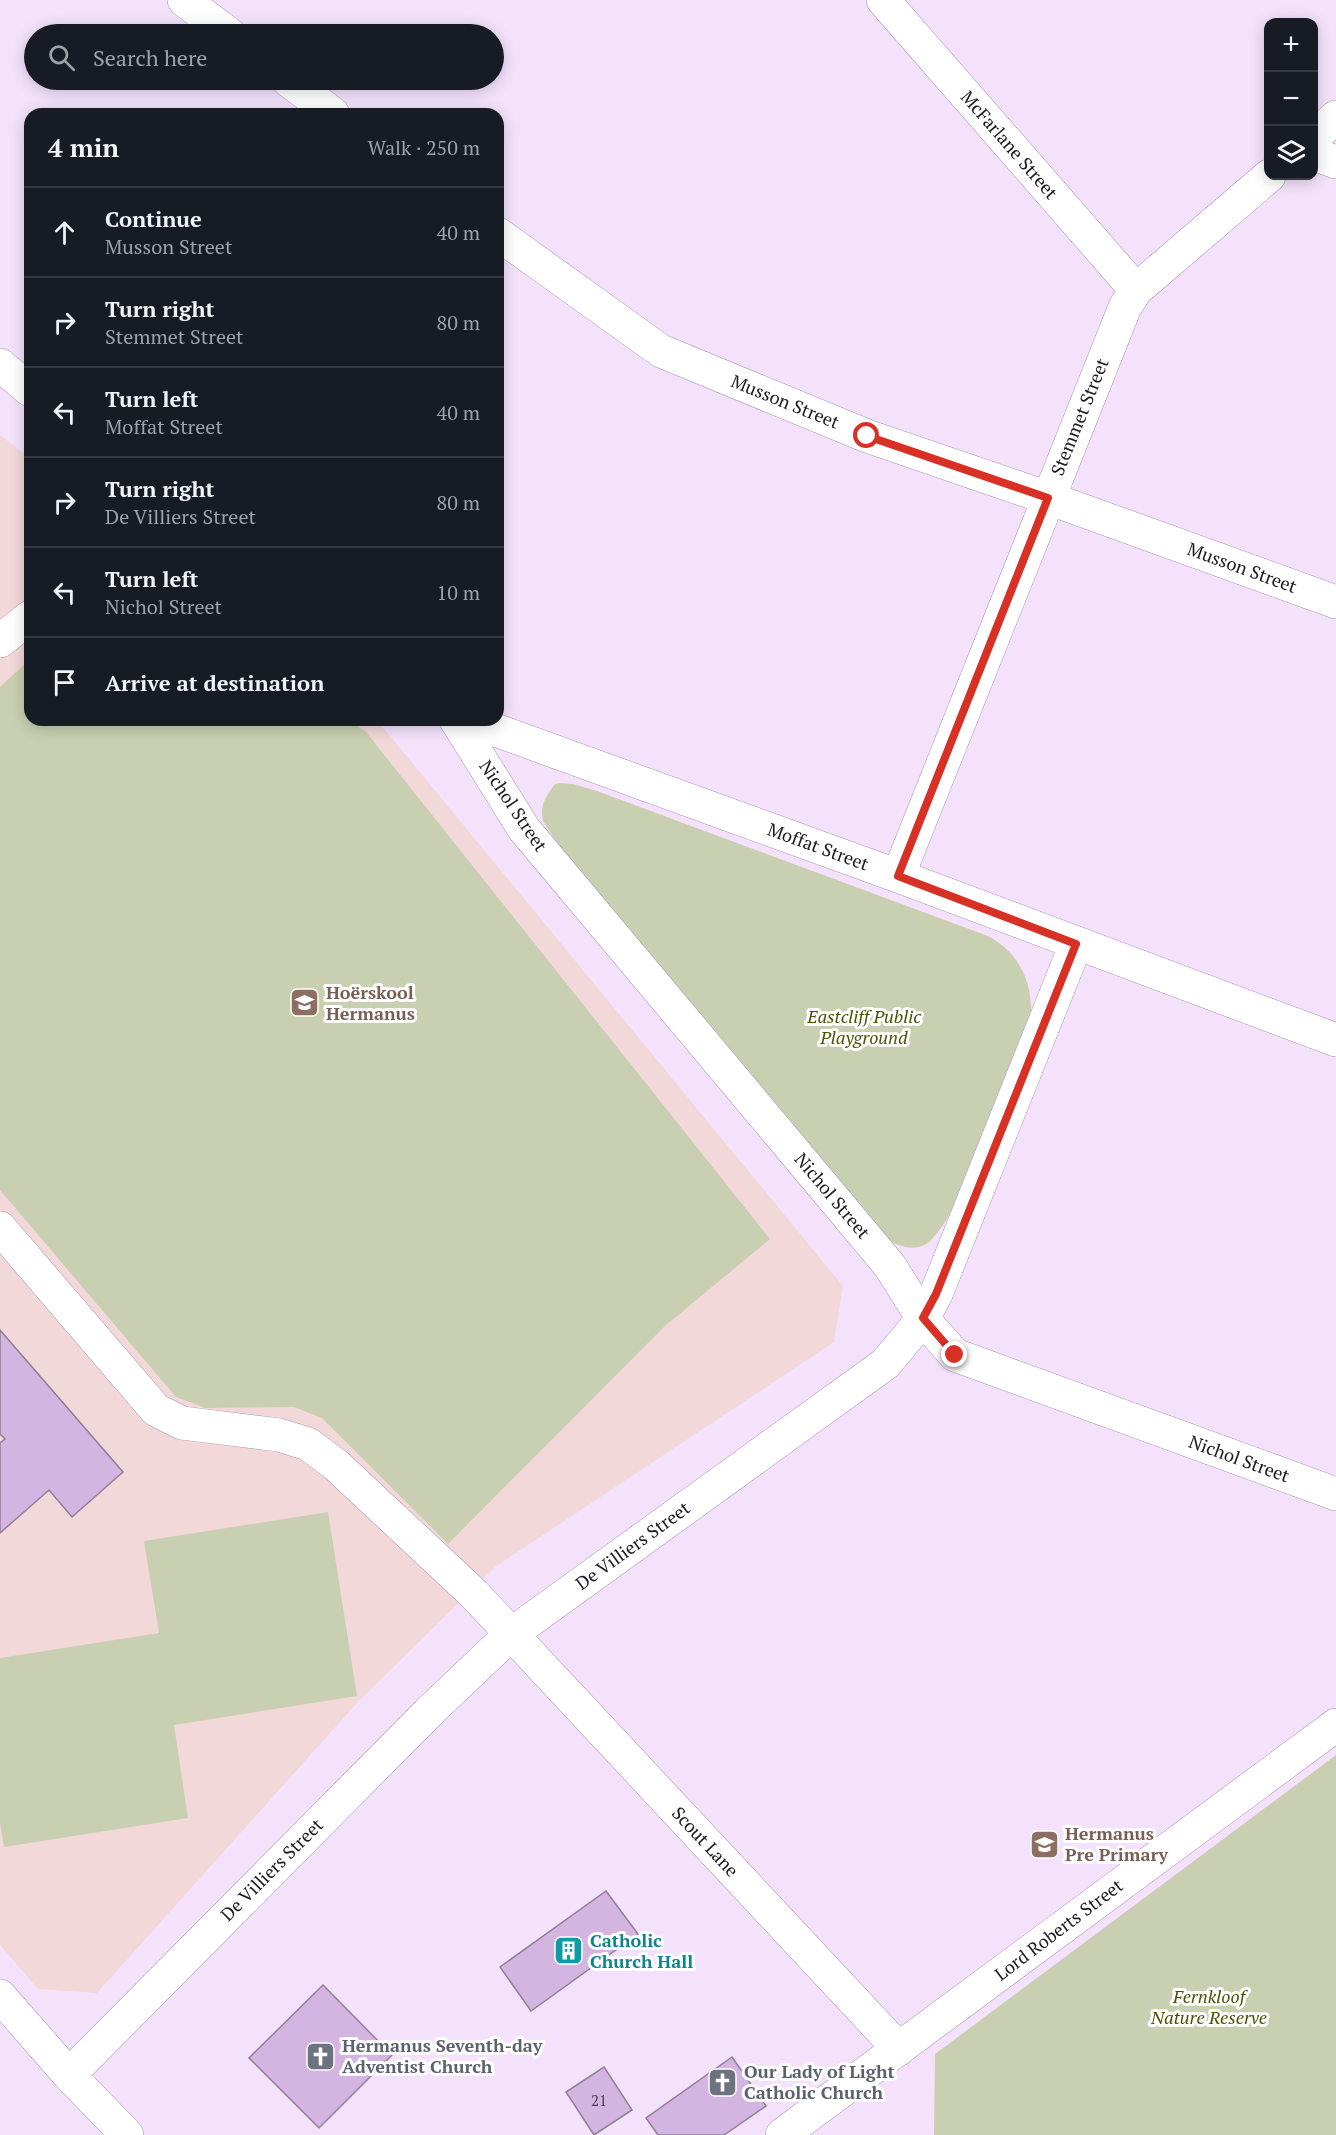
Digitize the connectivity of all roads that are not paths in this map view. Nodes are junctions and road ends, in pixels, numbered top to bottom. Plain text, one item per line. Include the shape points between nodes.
1 (184, 0) edge
2 (883, 0) edge
3 (216, 24) edge
4 (301, 90) edge
5 (325, 108) edge
6 (1336, 117) edge
7 (1318, 133) edge
8 (1318, 155) edge
9 (1336, 162) edge
10 (1264, 180) edge
11 (504, 238) edge
12 (1136, 290) junction
13 (0, 365) edge
14 (24, 385) edge
15 (1048, 498) junction
16 (1336, 602) edge
17 (24, 622) edge
18 (0, 641) edge
19 (460, 726) edge
20 (485, 726) edge
21 (898, 876) junction
22 (1076, 944) junction
23 (1336, 1040) edge
24 (0, 1228) edge
25 (923, 1318) junction
26 (1336, 1494) edge
27 (510, 1635) junction
28 (1336, 1725) edge
29 (0, 1996) edge
30 (899, 2049) junction
31 (69, 2075) junction
32 (127, 2135) edge
33 (782, 2135) edge

1 - 3 street
2 - 12 street, McFarlane Street
4 - 5 street
6 - 7 street
8 - 9 street
10 - 12 street, Stemmet Street
11 - 15 street, Musson Street via 661,351 867,436
12 - 15 street, Stemmet Street via 1125,307
13 - 14 street
15 - 16 street, Musson Street
15 - 21 street, Stemmet Street
17 - 18 street
19 - 25 street, Nichol Street via 524,829 890,1266
20 - 21 street, Moffat Street
21 - 22 street, Moffat Street
22 - 23 street, Moffat Street
22 - 25 street, De Villiers Street
24 - 27 street, Scout Lane via 156,1410 182,1422 279,1435 308,1444 336,1465 466,1586
25 - 26 street, Nichol Street via 955,1355
25 - 27 street, De Villiers Street via 885,1364
27 - 30 street, Scout Lane
27 - 31 street, De Villiers Street
28 - 30 street, Lord Roberts Street
29 - 31 street
30 - 33 street, Lord Roberts Street
31 - 32 street

